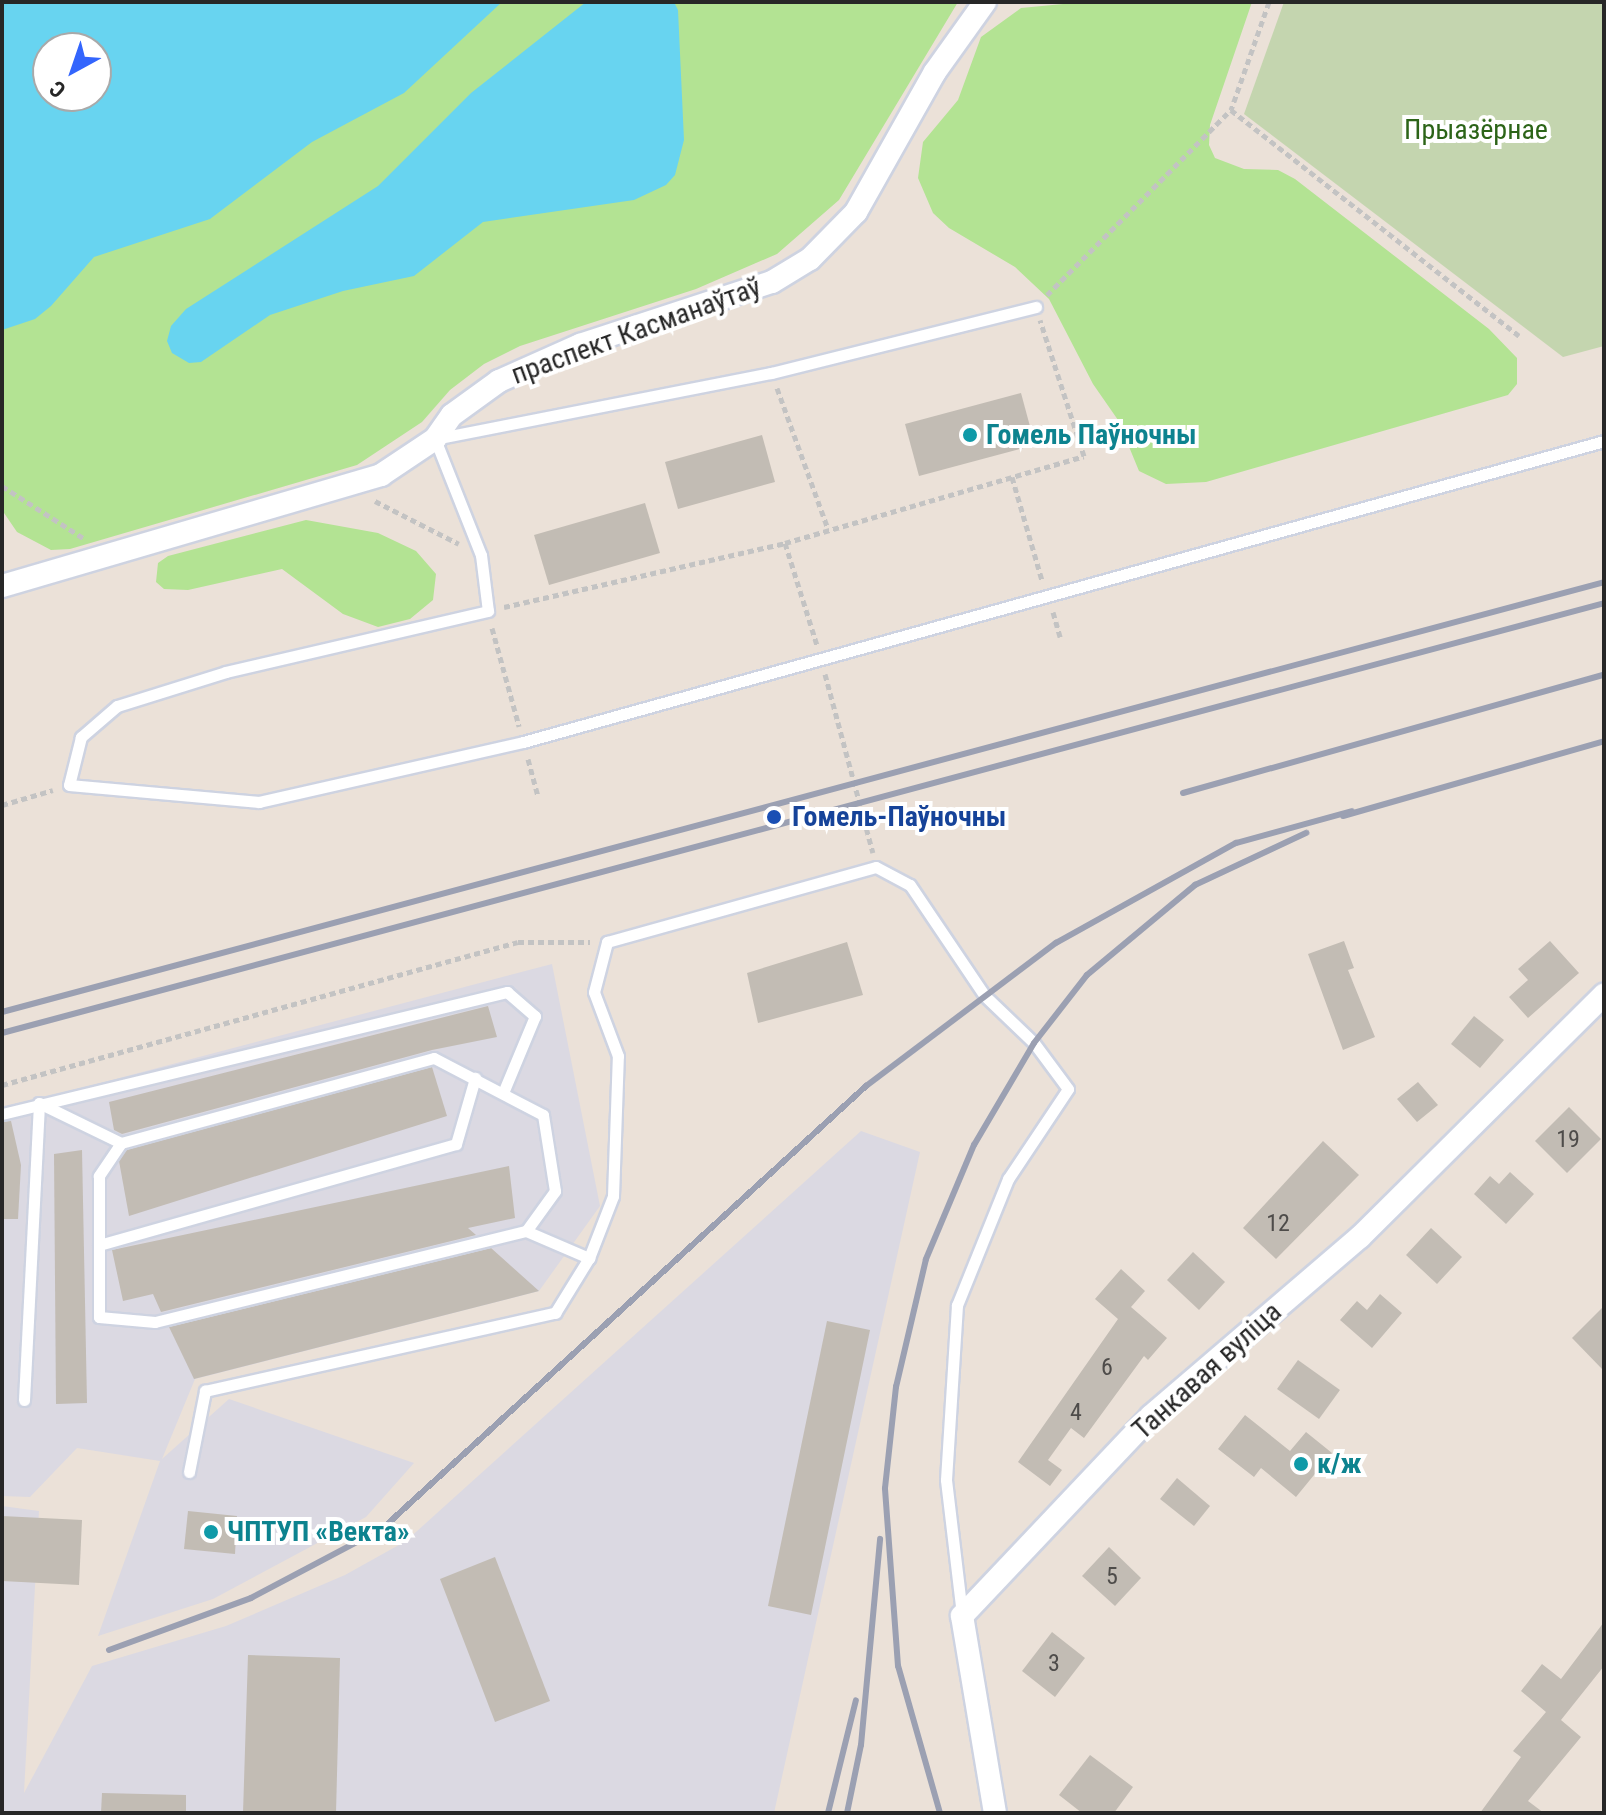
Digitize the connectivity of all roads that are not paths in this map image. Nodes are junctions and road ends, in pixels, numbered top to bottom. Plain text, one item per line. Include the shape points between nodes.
1 (985, 2) edge
2 (1036, 307) road end
3 (435, 439) junction
4 (1604, 441) edge
5 (2, 586) edge
6 (1604, 995) edge
7 (475, 1078) junction
8 (503, 1093) junction
9 (39, 1103) junction
10 (2, 1114) edge
11 (121, 1143) junction
12 (526, 1231) junction
13 (99, 1245) junction
14 (589, 1258) junction
15 (24, 1400) dead end
16 (189, 1472) dead end
17 (962, 1616) junction
18 (995, 1813) edge

1 - 3 street, праспект Касманаўтаў via 935,72 856,212 810,259 772,282 580,345 499,381 452,415
2 - 3 lane via 771,373
3 - 4 lane via 481,555 488,611 226,672 117,706 81,737 69,785 259,802 523,742
3 - 5 street, праспект Касманаўтаў via 381,475 348,488
6 - 17 street, Танкавая вуліца via 1360,1237 1151,1416
7 - 8 lane
7 - 11 lane via 434,1058
7 - 13 lane via 456,1144
8 - 9 lane via 535,1016 507,992
8 - 12 lane via 543,1115 555,1191
9 - 10 lane
9 - 11 lane
9 - 15 lane
11 - 13 lane via 99,1176
12 - 13 lane via 155,1322 99,1317
12 - 14 lane
14 - 16 lane via 555,1313 205,1391
14 - 17 lane via 613,1196 618,1056 594,992 607,942 876,867 910,885 985,996 1044,1055 1068,1089 1008,1179 957,1305 946,1480
17 - 18 street

